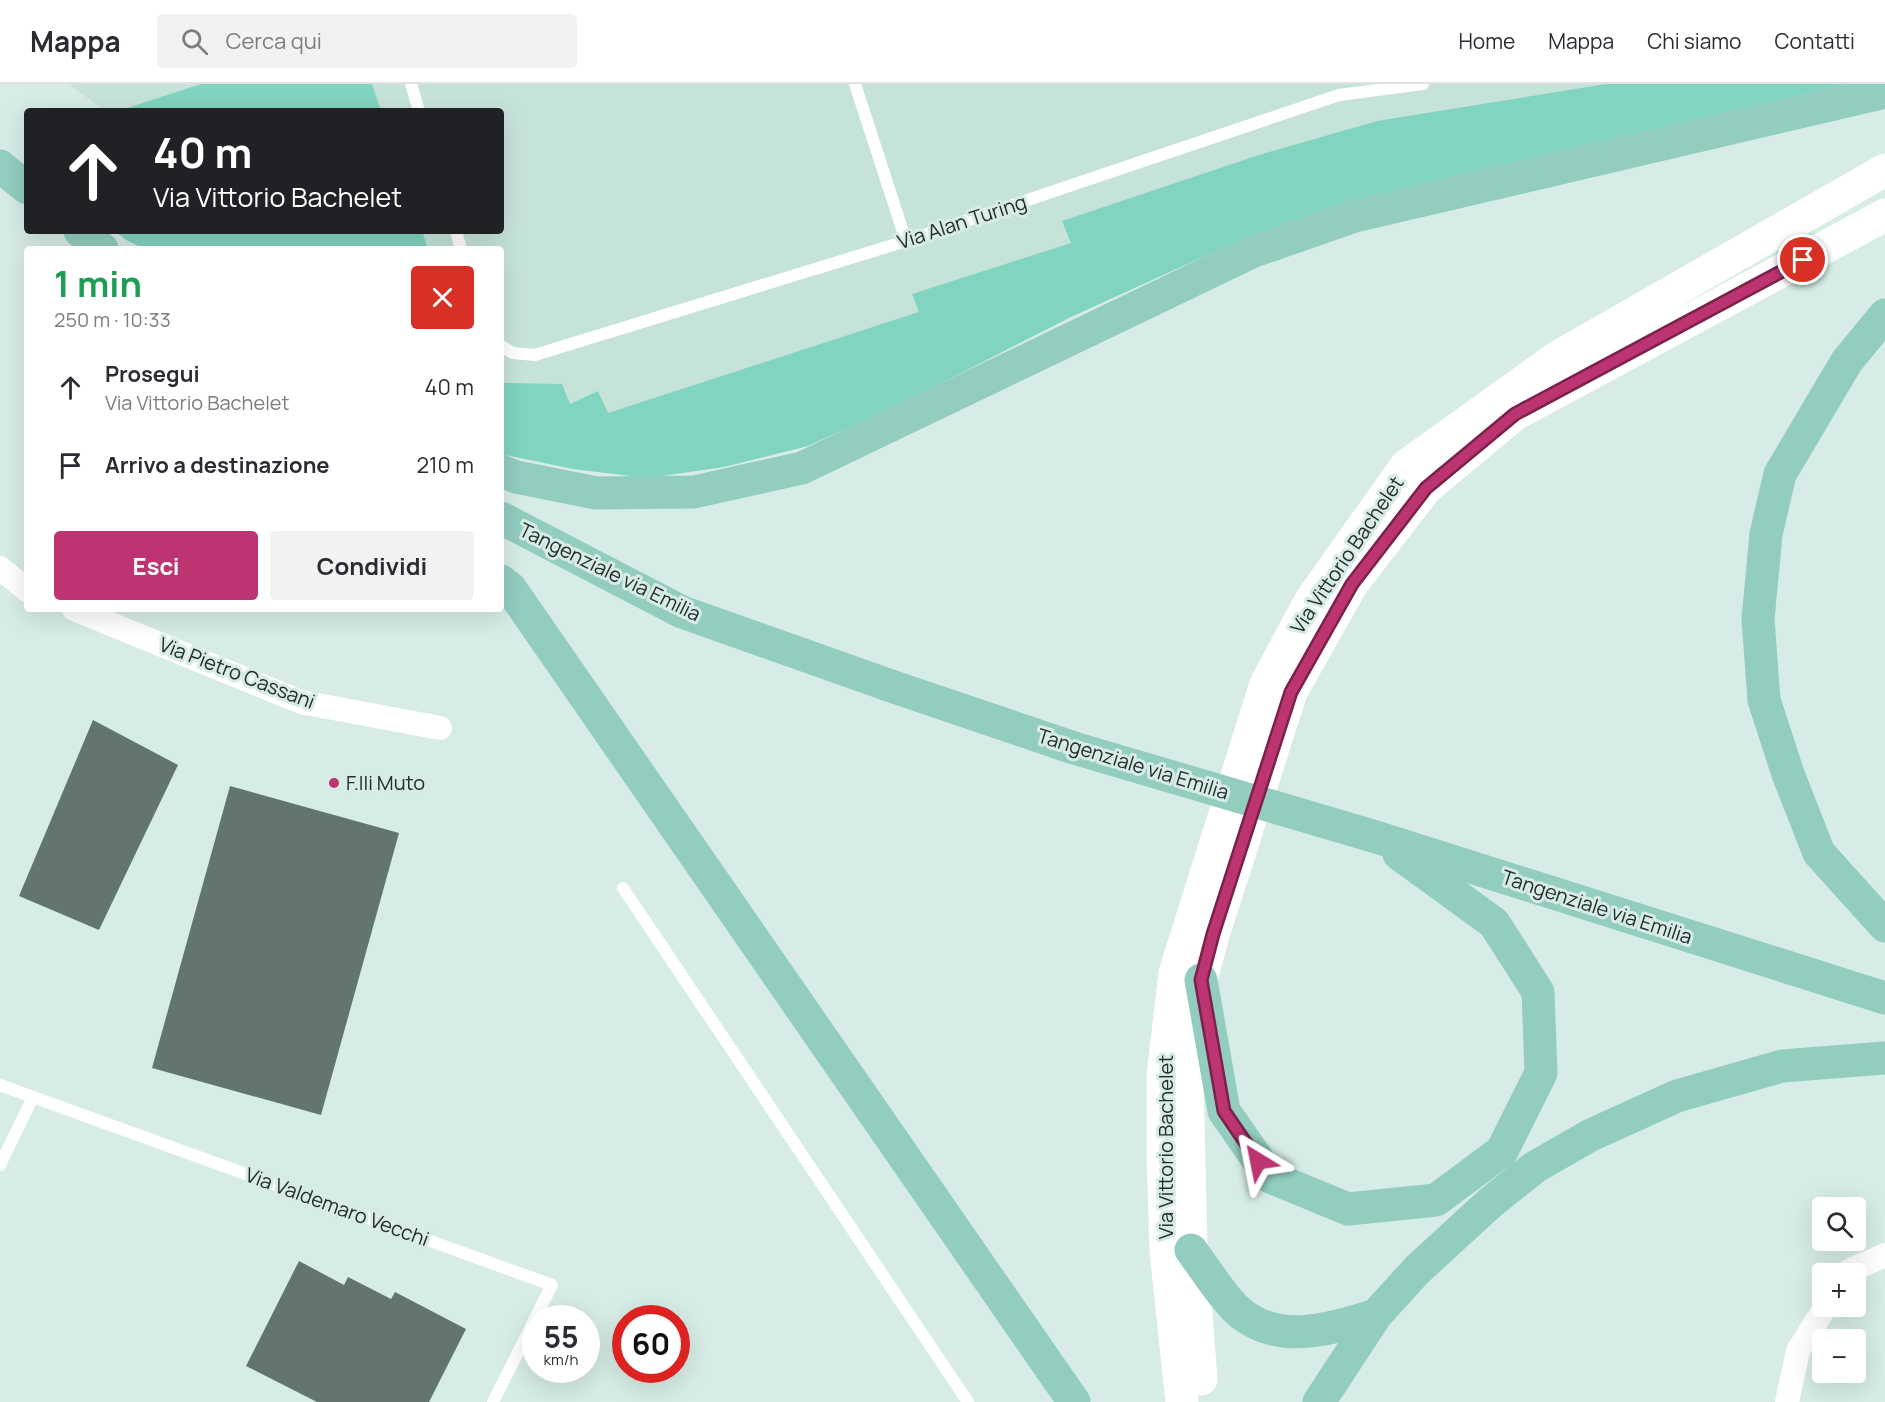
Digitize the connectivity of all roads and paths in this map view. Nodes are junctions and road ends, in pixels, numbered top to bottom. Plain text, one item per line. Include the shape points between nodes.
1 (411, 84) edge
2 (855, 84) edge
3 (1423, 84) edge
4 (1337, 90) edge
5 (1885, 92) edge
6 (418, 108) edge
7 (0, 166) edge
8 (1885, 170) edge
9 (24, 186) edge
10 (1885, 215) edge
11 (84, 234) edge
12 (906, 241) junction
13 (98, 246) edge
14 (1885, 315) edge
15 (504, 348) edge
16 (504, 472) edge
17 (504, 520) edge
18 (0, 568) edge
19 (504, 583) edge
20 (24, 588) edge
21 (81, 612) edge
22 (1278, 688) junction
23 (440, 728) dead end
24 (1376, 837) junction
25 (623, 888) dead end
26 (1885, 926) edge
27 (1201, 931) junction
28 (1201, 980) junction
29 (1885, 998) edge
30 (1885, 1058) edge
31 (0, 1085) edge
32 (33, 1097) junction
33 (1162, 1153) junction
34 (0, 1165) edge
35 (1191, 1250) junction
36 (1885, 1255) edge
37 (1866, 1264) edge
38 (1376, 1315) junction
39 (1819, 1317) edge
40 (493, 1402) edge
41 (968, 1402) edge
42 (1074, 1402) edge
43 (1182, 1402) edge
44 (1203, 1402) edge
45 (1319, 1402) edge
46 (1787, 1402) edge

1 - 6 lane
2 - 12 lane
3 - 4 lane, Via Alan Turing
4 - 12 lane, Via Alan Turing
5 - 16 main road via 1356,216 1254,251 802,468 694,492 596,493
7 - 9 main road
8 - 22 main road, Via Vittorio Bachelet via 1558,357 1406,466 1311,600
10 - 22 main road, Via Vittorio Bachelet via 1515,414 1426,488
11 - 13 main road
12 - 15 lane, Via Alan Turing via 535,355
14 - 26 main road via 1847,361 1780,474 1766,534 1758,619 1764,700 1819,853
17 - 24 main road, Tangenziale via Emilia via 682,612 1074,748
18 - 20 street
19 - 42 main road
21 - 23 street, Via Pietro Cassani via 301,702
22 - 27 main road, Via Vittorio Bachelet
24 - 28 main road via 1494,923 1538,992 1541,1073 1502,1151 1436,1200 1348,1209 1270,1177 1224,1111
24 - 29 main road, Tangenziale via Emilia
25 - 41 lane
27 - 28 main road, Via Vittorio Bachelet
27 - 33 main road, Via Vittorio Bachelet via 1175,973 1163,1076
28 - 35 main road, Via Vittorio Bachelet via 1187,1081
30 - 38 main road via 1782,1066 1677,1096 1591,1135 1535,1167 1490,1203 1417,1269
31 - 32 lane, Via Valdemaro Vecchi
32 - 34 lane
32 - 40 lane, Via Valdemaro Vecchi via 552,1285
33 - 35 main road
33 - 43 main road, Via Vittorio Bachelet via 1166,1251
35 - 38 main road via 1236,1310 1259,1324 1284,1332 1315,1332
35 - 44 main road, Via Vittorio Bachelet
36 - 37 street
38 - 45 main road
39 - 46 street via 1798,1351

